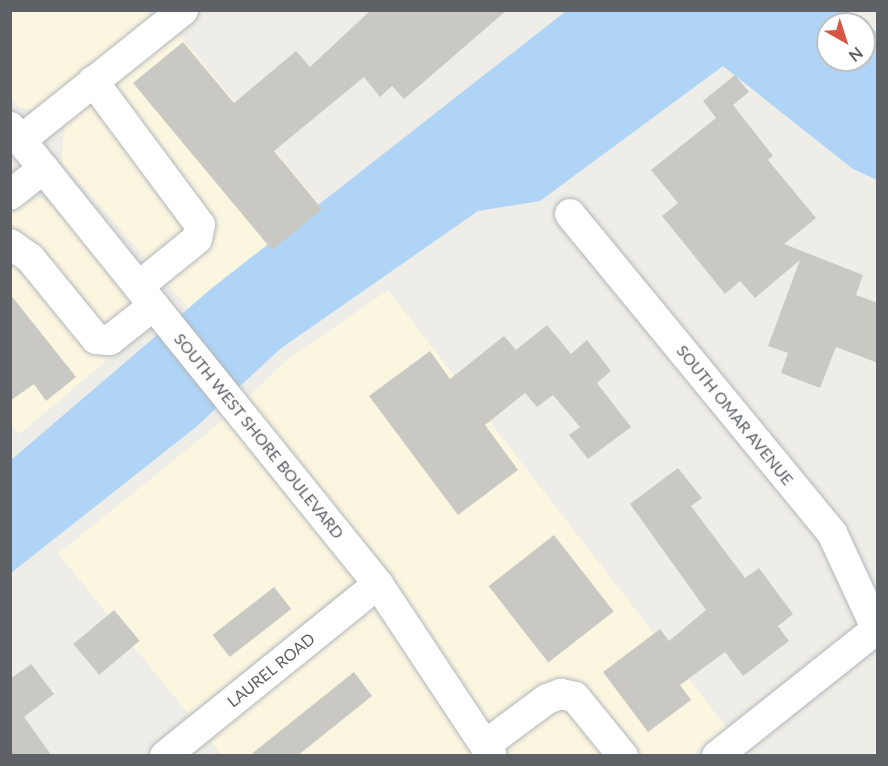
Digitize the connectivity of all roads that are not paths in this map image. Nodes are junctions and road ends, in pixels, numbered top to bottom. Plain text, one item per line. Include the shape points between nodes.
1 (183, 10) edge
2 (93, 81) junction
3 (16, 133) edge
4 (44, 168) junction
5 (10, 195) edge
6 (570, 214) dead end
7 (10, 244) edge
8 (146, 295) junction
9 (378, 584) junction
10 (877, 629) edge
11 (488, 750) edge
12 (165, 756) edge
13 (623, 756) edge
14 (717, 756) edge

1 - 2 street
2 - 3 street
2 - 8 street via 200,225 197,239
3 - 4 street, SOUTH WEST SHORE BOULEVARD
4 - 5 street
4 - 8 street, SOUTH WEST SHORE BOULEVARD
6 - 10 street, SOUTH OMAR AVENUE via 832,533
7 - 8 street via 30,258 96,339 110,339
8 - 9 street, SOUTH WEST SHORE BOULEVARD
9 - 11 street, SOUTH WEST SHORE BOULEVARD
9 - 12 street, LAUREL ROAD
10 - 14 street
11 - 13 street via 547,699 561,694 575,697

